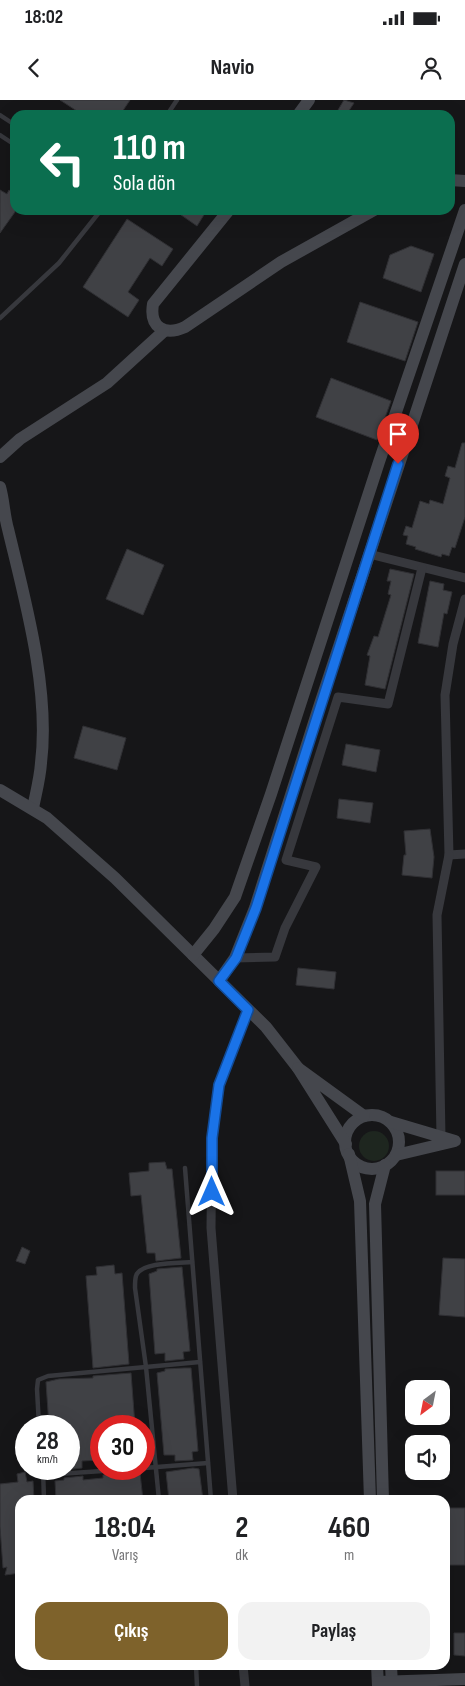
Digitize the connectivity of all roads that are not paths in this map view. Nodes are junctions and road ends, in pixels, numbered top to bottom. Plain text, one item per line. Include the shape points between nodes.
1 (465, 210) edge
2 (97, 215) edge
3 (225, 215) edge
4 (365, 215) edge
5 (465, 264) edge
6 (0, 318) edge
7 (164, 331) junction
8 (0, 457) edge
9 (0, 487) edge
10 (369, 554) junction
11 (422, 568) junction
12 (465, 578) edge
13 (465, 599) edge
14 (0, 790) edge
15 (33, 808) junction
16 (449, 854) junction
17 (465, 854) edge
18 (193, 955) junction
19 (236, 958) junction
20 (219, 981) junction
21 (248, 1010) junction
22 (298, 1068) junction
23 (364, 1116) junction
24 (390, 1122) junction
25 (441, 1137) junction
26 (460, 1141) edge
27 (347, 1149) junction
28 (396, 1155) junction
29 (385, 1165) junction
30 (185, 1168) dead end
31 (192, 1262) junction
32 (200, 1362) junction
33 (146, 1367) junction
34 (38, 1415) edge
35 (150, 1415) edge
36 (208, 1463) junction
37 (155, 1467) joint
38 (43, 1480) edge
39 (44, 1495) edge
40 (158, 1495) edge
41 (211, 1495) edge
42 (233, 1495) edge
43 (370, 1495) edge
44 (383, 1495) edge
45 (196, 1670) edge
46 (243, 1670) edge
47 (378, 1670) edge
48 (391, 1670) edge
49 (465, 1679) edge
50 (378, 1684) edge
51 (392, 1684) edge
52 (197, 1686) edge
53 (245, 1686) edge

1 - 18 main road via 235,897
2 - 6 lane via 59,263
3 - 7 main road via 154,304 152,315
4 - 7 main road via 281,262 185,327 174,332
5 - 10 main road
7 - 8 main road via 107,382 20,439
9 - 15 main road via 28,609 40,696 42,763
10 - 11 street
10 - 19 main road via 256,908
11 - 12 street
11 - 19 street via 388,704 338,697 286,860 316,867 285,928 275,957
13 - 16 street via 453,644 445,695
14 - 15 main road
15 - 18 main road via 115,878
16 - 17 street
16 - 25 street via 438,915
18 - 20 main road
19 - 20 main road
20 - 21 main road
21 - 22 main road via 266,1027
21 - 42 street via 219,1085 212,1138 211,1228
22 - 23 main road
22 - 27 main road
23 - 24 main road via 374,1115
23 - 27 main road via 351,1125 347,1133
24 - 25 main road
24 - 28 main road via 399,1138
25 - 26 main road
26 - 28 main road
27 - 29 main road via 357,1164 365,1168
27 - 43 main road via 360,1201
28 - 29 main road
29 - 44 main road via 375,1204
30 - 31 lane
31 - 32 lane
31 - 33 lane via 146,1266 136,1276
32 - 33 lane
32 - 36 lane
33 - 34 lane via 48,1376 38,1380
33 - 35 lane
36 - 37 lane
36 - 41 lane
37 - 40 lane
38 - 39 lane
45 - 52 lane
46 - 53 street
47 - 50 main road
48 - 51 main road
49 - 51 main road
50 - 51 main road

